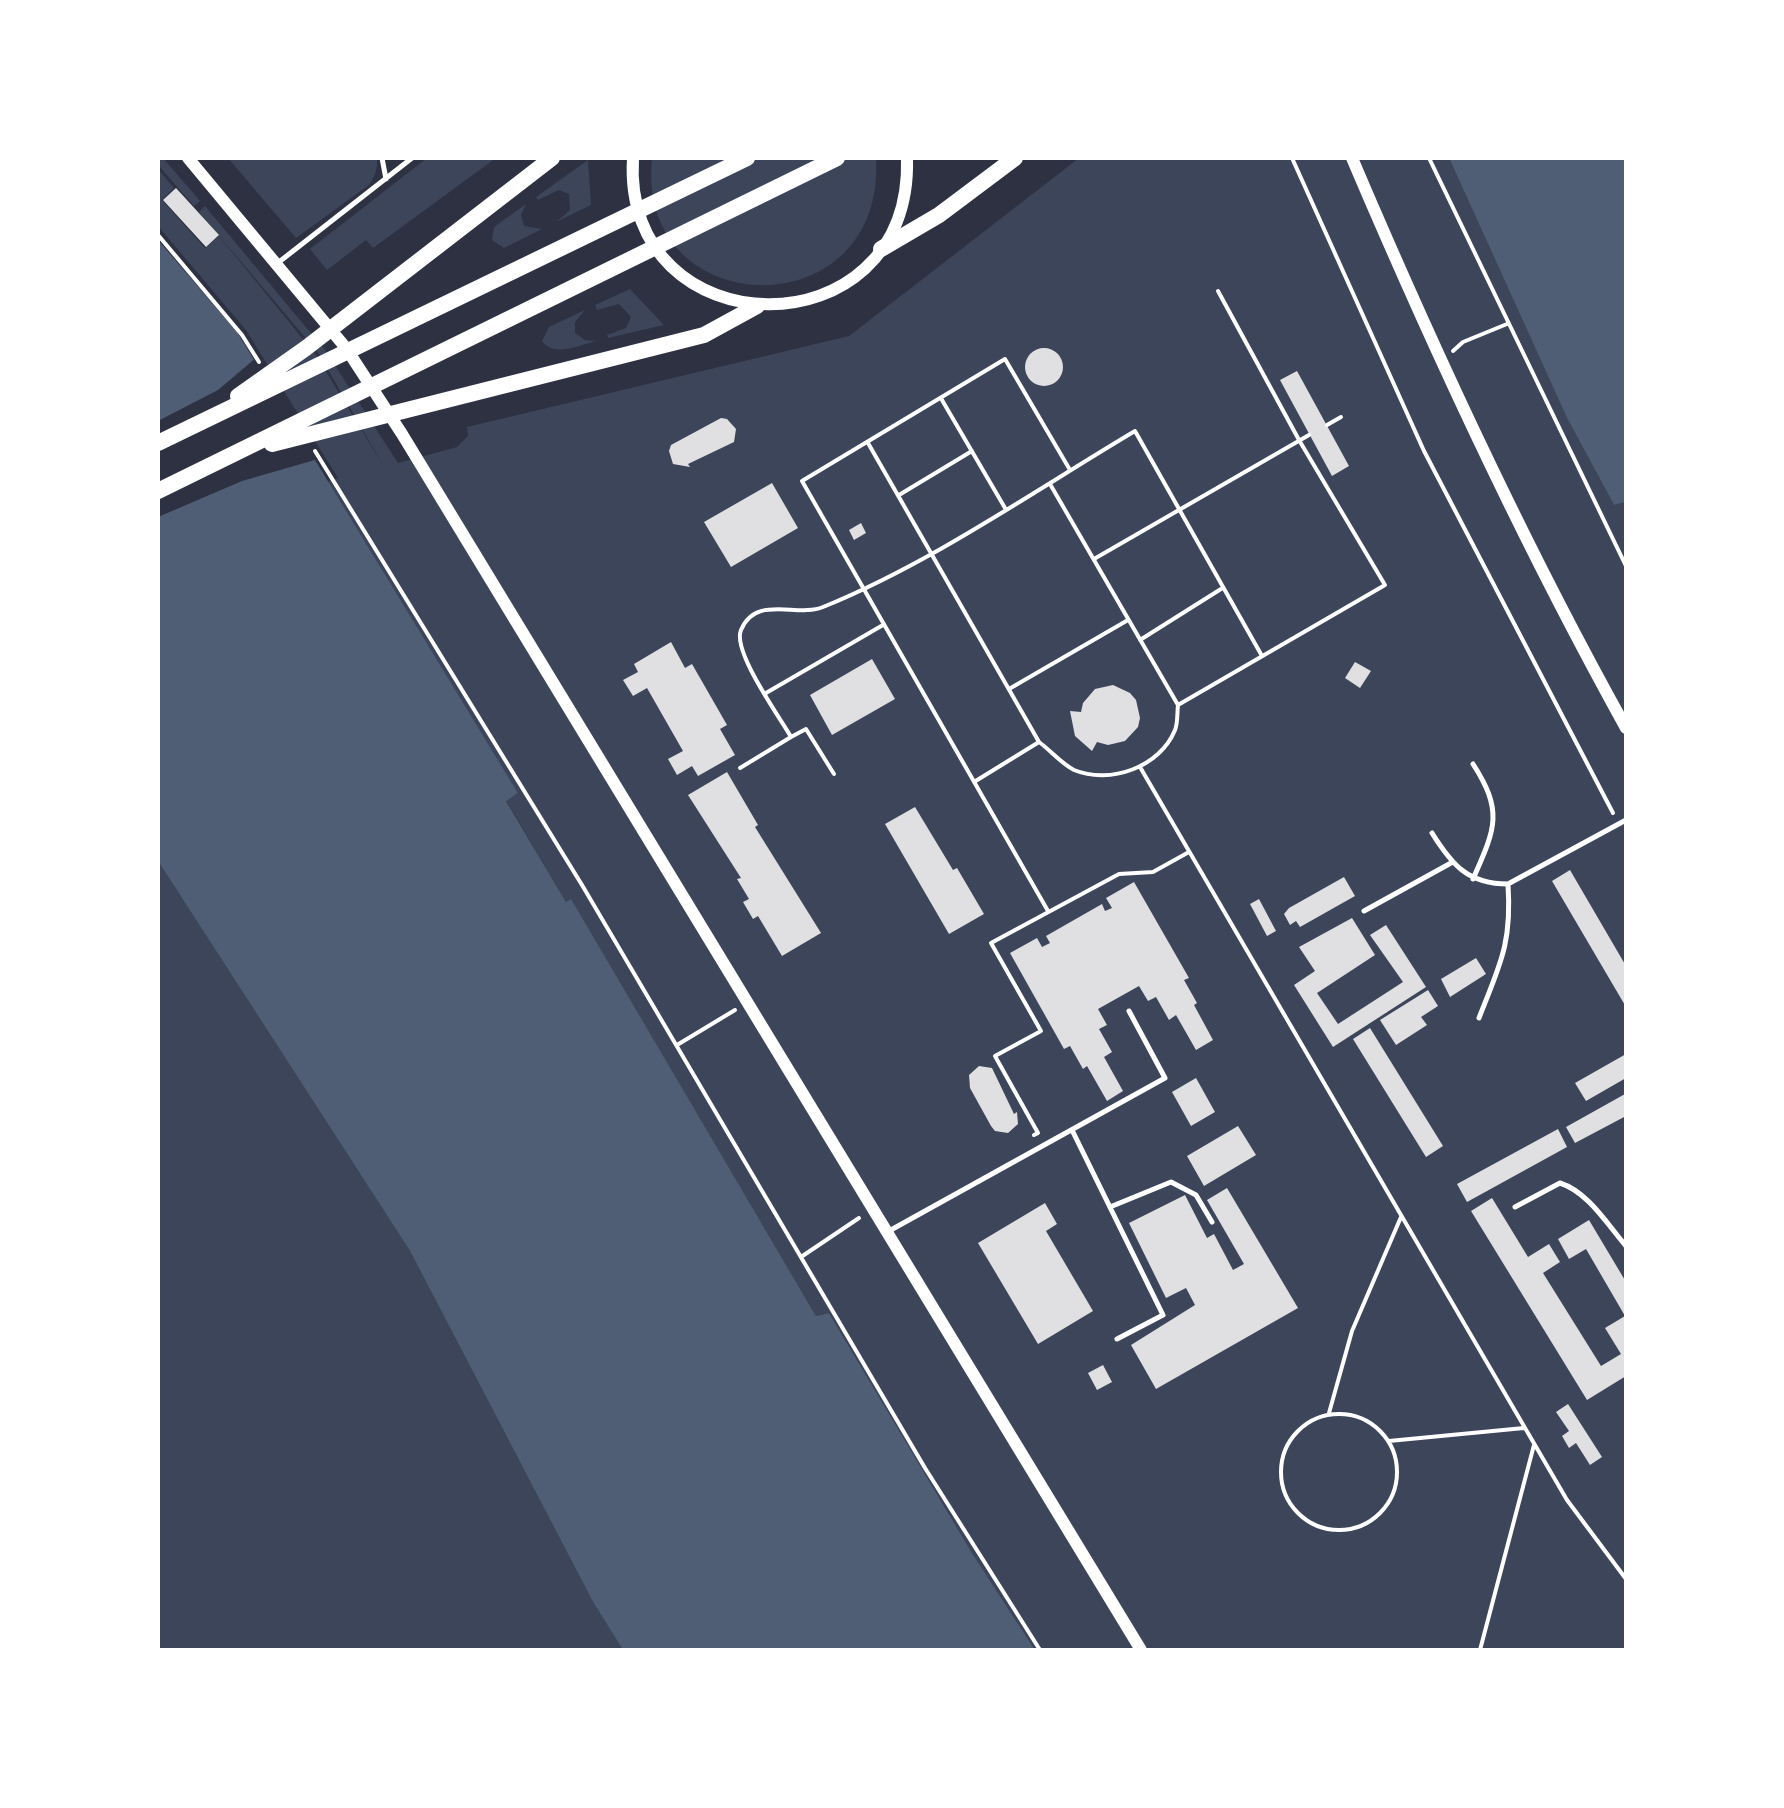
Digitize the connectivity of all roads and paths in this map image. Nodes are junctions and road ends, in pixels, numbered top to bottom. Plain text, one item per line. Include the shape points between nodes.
1 (188, 158) edge
2 (382, 158) edge
3 (412, 158) edge
4 (552, 158) edge
5 (633, 158) edge
6 (747, 158) edge
7 (837, 158) edge
8 (907, 158) edge
9 (1015, 158) edge
10 (1292, 158) edge
11 (1352, 158) edge
12 (1429, 158) edge
13 (386, 180) junction
14 (158, 235) edge
15 (881, 249) junction
16 (278, 263) junction
17 (1218, 291) dead end
18 (757, 306) junction
19 (1507, 324) junction
20 (1463, 342) dead end
21 (266, 372) dead end
22 (942, 399) junction
23 (1341, 417) dead end
24 (1327, 425) dead end
25 (194, 426) junction
26 (1309, 435) dead end
27 (1299, 440) junction
28 (158, 443) edge
29 (868, 443) junction
30 (312, 446) dead end
31 (972, 451) junction
32 (214, 464) junction
33 (1070, 470) junction
34 (1050, 484) junction
35 (158, 491) edge
36 (898, 496) junction
37 (1179, 507) junction
38 (1005, 508) junction
39 (931, 553) junction
40 (1094, 559) junction
41 (1626, 566) edge
42 (1221, 589) junction
43 (865, 590) junction
44 (1129, 620) junction
45 (883, 625) junction
46 (1140, 640) junction
47 (1262, 656) junction
48 (1009, 689) junction
49 (766, 693) junction
50 (1178, 705) junction
51 (1626, 728) edge
52 (791, 737) junction
53 (1039, 742) junction
54 (1473, 764) dead end
55 (1140, 767) junction
56 (740, 768) dead end
57 (834, 774) dead end
58 (974, 782) junction
59 (1626, 820) edge
60 (1619, 824) junction
61 (1432, 833) dead end
62 (1189, 852) junction
63 (1451, 863) junction
64 (1473, 879) junction
65 (1508, 884) junction
66 (1048, 911) junction
67 (1364, 911) dead end
68 (1129, 1011) dead end
69 (730, 1013) dead end
70 (1479, 1018) dead end
71 (677, 1045) junction
72 (1072, 1130) junction
73 (1024, 1141) dead end
74 (1110, 1207) junction
75 (1515, 1207) dead end
76 (1401, 1217) junction
77 (854, 1222) dead end
78 (1212, 1222) dead end
79 (889, 1231) junction
80 (1626, 1246) edge
81 (801, 1257) junction
82 (1117, 1339) dead end
83 (1329, 1414) junction
84 (1524, 1428) junction
85 (1389, 1441) junction
86 (1534, 1445) junction
87 (1626, 1579) edge
88 (1040, 1650) edge
89 (1141, 1650) edge
90 (1480, 1650) edge

1 - 16 street
2 - 13 lane
3 - 13 lane
4 - 25 main road via 306,348
5 - 18 street via 639,211 669,263 718,297
6 - 25 main road
7 - 32 main road
8 - 15 street via 904,199
9 - 15 main road via 939,215
10 - 60 path via 1424,451
11 - 51 street via 1513,516
12 - 19 path
13 - 16 lane
14 - 21 path via 242,335
15 - 18 street via 862,270 826,294 786,306
16 - 79 street via 346,348 402,434
17 - 27 path
18 - 32 main road via 704,335 288,439
19 - 20 path
19 - 41 path
22 - 29 path
22 - 31 path
22 - 33 path via 1005,359
23 - 24 path
25 - 28 main road
26 - 27 path
27 - 37 path
27 - 47 path via 1385,585
29 - 36 path
29 - 43 path via 802,481
30 - 71 path
31 - 36 path
31 - 38 path
32 - 35 main road
33 - 34 path
33 - 37 path via 1135,431
34 - 38 path
34 - 40 path
36 - 39 path
37 - 40 path
37 - 42 path
38 - 39 path
39 - 43 path
39 - 48 path
40 - 44 path
42 - 46 path
42 - 47 path
43 - 45 path
43 - 49 path via 816,610 779,607 748,620 740,632 740,650
44 - 46 path
44 - 48 path
45 - 49 path
45 - 58 path
46 - 50 path
47 - 50 path
48 - 53 path
49 - 52 path
50 - 55 path via 1176,729 1160,752
52 - 56 path
52 - 57 path via 806,729
53 - 55 path via 1073,769 1108,777
53 - 58 path
54 - 64 lane via 1494,805 1486,849
55 - 62 path
58 - 66 path
59 - 60 lane
60 - 65 lane
61 - 63 lane
62 - 66 path via 1153,872 1119,874
62 - 76 path
63 - 64 lane
63 - 67 lane
64 - 65 lane
65 - 70 lane via 1511,923 1506,951
66 - 73 path via 991,943 1041,1031 995,1056 1038,1133
68 - 72 lane via 1165,1078
69 - 71 path
71 - 81 path
72 - 74 lane
72 - 79 lane
74 - 78 lane via 1171,1182 1196,1195
74 - 82 lane via 1163,1315
75 - 80 lane via 1560,1183 1569,1186
76 - 83 path via 1352,1331
76 - 84 path
77 - 81 path
79 - 89 street
81 - 88 path
83 - 85 path via 1364,1418
83 - 85 path via 1298,1429 1280,1467 1292,1507 1314,1525 1355,1528 1380,1514 1397,1476
84 - 85 path
84 - 86 path
86 - 87 path
86 - 90 path

